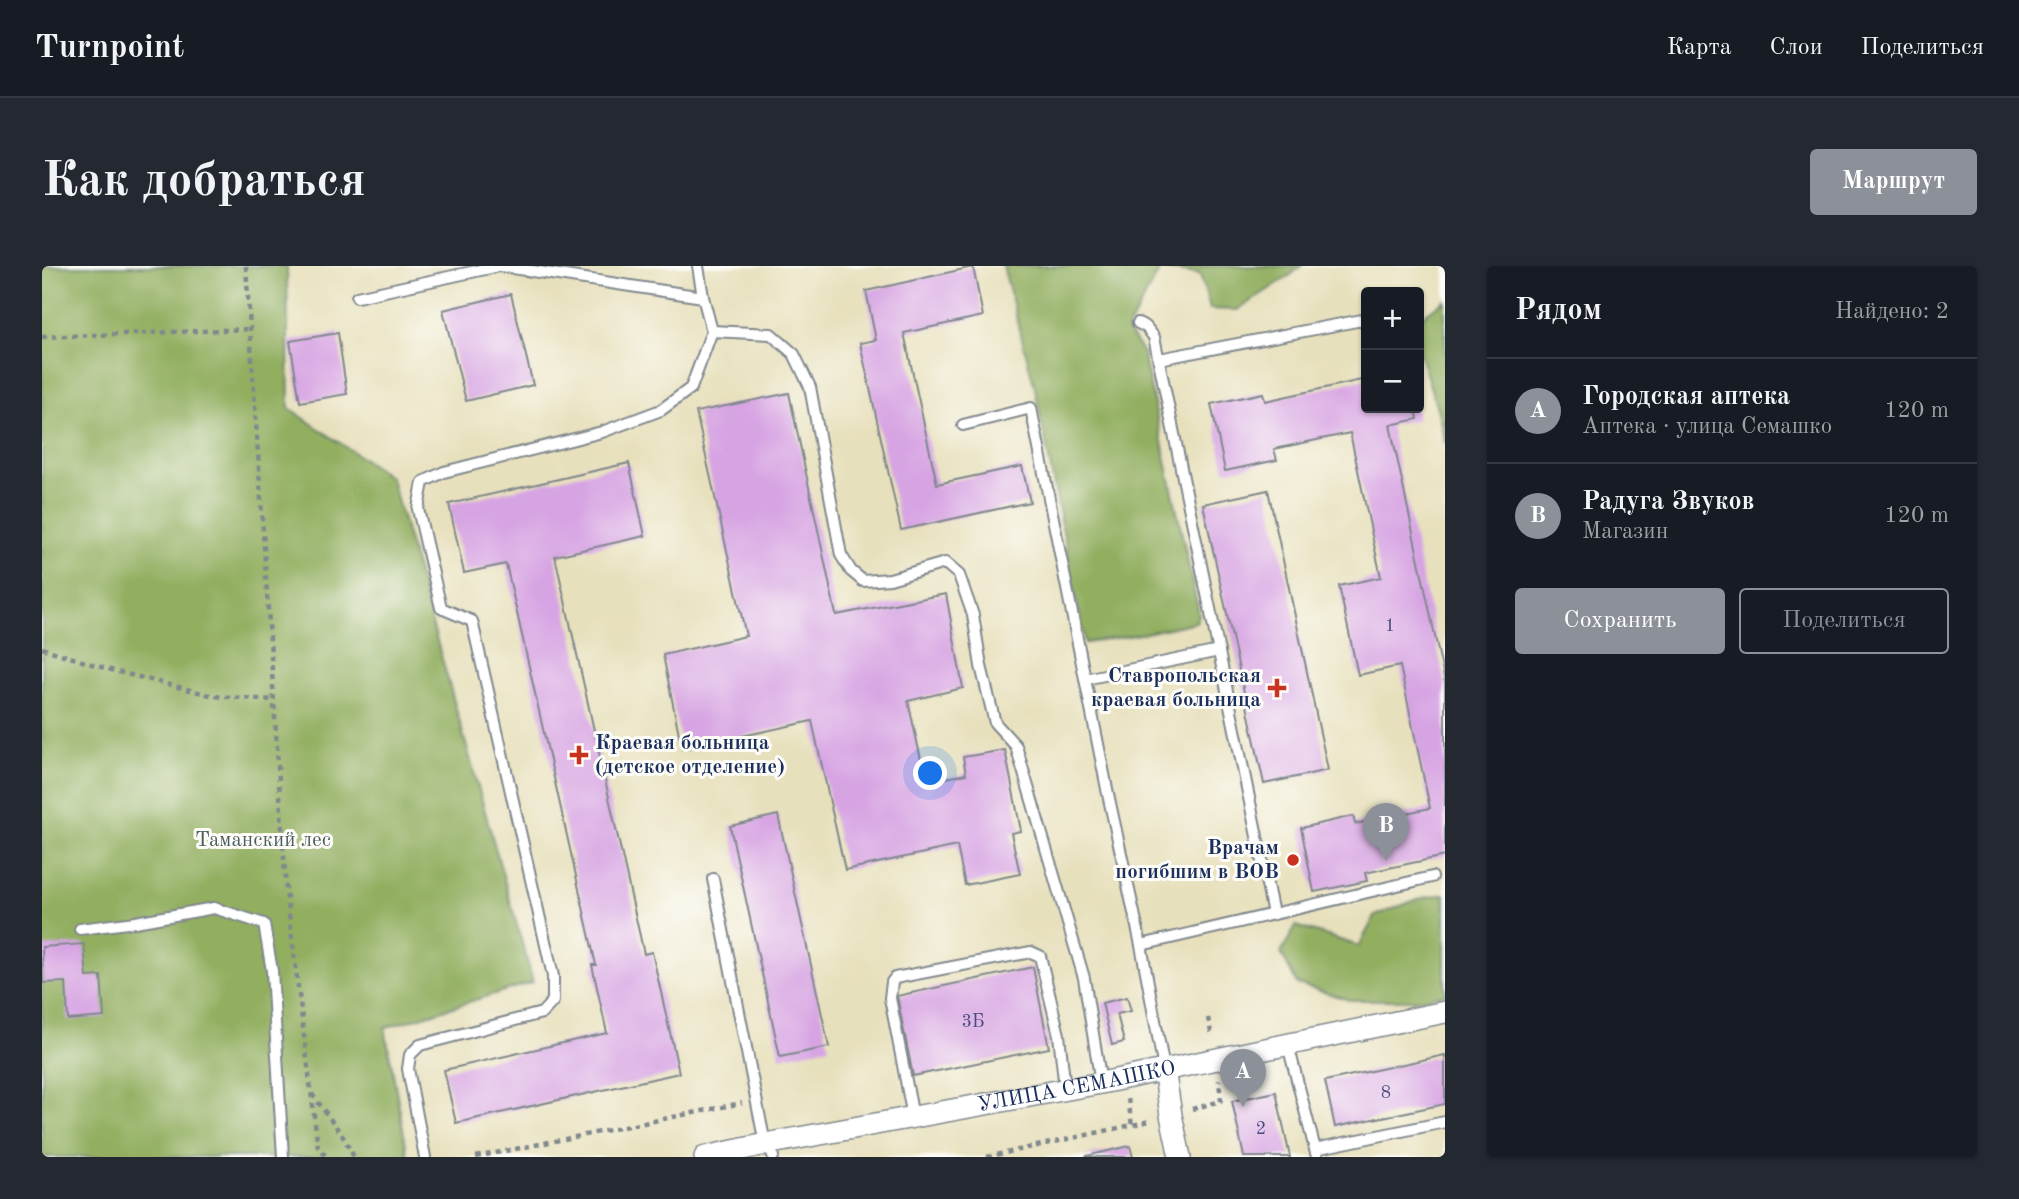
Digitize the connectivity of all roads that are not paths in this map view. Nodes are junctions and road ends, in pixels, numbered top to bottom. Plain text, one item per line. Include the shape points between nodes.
1 (698, 266) edge
2 (357, 297) dead end
3 (703, 297) junction
4 (1361, 320) edge
5 (1138, 323) dead end
6 (712, 331) junction
7 (1159, 359) junction
8 (963, 425) dead end
9 (1219, 651) junction
10 (1085, 680) junction
11 (1432, 877) dead end
12 (713, 879) dead end
13 (1273, 914) junction
14 (80, 929) dead end
15 (1142, 945) junction
16 (1445, 1012) edge
17 (1288, 1045) junction
18 (1164, 1069) junction
19 (1101, 1083) junction
20 (1065, 1089) junction
21 (913, 1117) junction
22 (1445, 1122) edge
23 (770, 1148) edge
24 (1316, 1153) edge
25 (283, 1157) edge
26 (425, 1157) edge
27 (705, 1157) edge
28 (1180, 1157) edge

1 - 3 lane
2 - 3 lane via 499,266
3 - 6 lane
4 - 7 lane
5 - 7 lane via 1154,337
6 - 19 lane via 771,334 794,354 810,387 841,555 851,571 863,581 890,579 945,563 959,575 973,615 995,723 1016,746 1084,978
6 - 26 lane via 691,388 661,410 602,432 444,472 423,482 418,509 441,608 472,621 553,976 553,1001 542,1013 420,1045 410,1055 408,1069
7 - 9 lane
8 - 10 lane via 1031,408
9 - 10 lane
9 - 13 lane
10 - 15 lane
11 - 13 lane
12 - 23 lane
13 - 15 lane
14 - 25 lane via 214,908 264,924 272,971
15 - 18 lane
16 - 17 street, УЛИЦА СЕМАШКО
17 - 18 street, УЛИЦА СЕМАШКО
17 - 24 lane
18 - 19 street, УЛИЦА СЕМАШКО
18 - 28 street
19 - 20 street, УЛИЦА СЕМАШКО
20 - 21 street, УЛИЦА СЕМАШКО
20 - 21 lane via 1059,1035 1040,956 1031,952 892,982 890,998
21 - 23 street, УЛИЦА СЕМАШКО
22 - 24 lane
23 - 27 street, УЛИЦА СЕМАШКО

